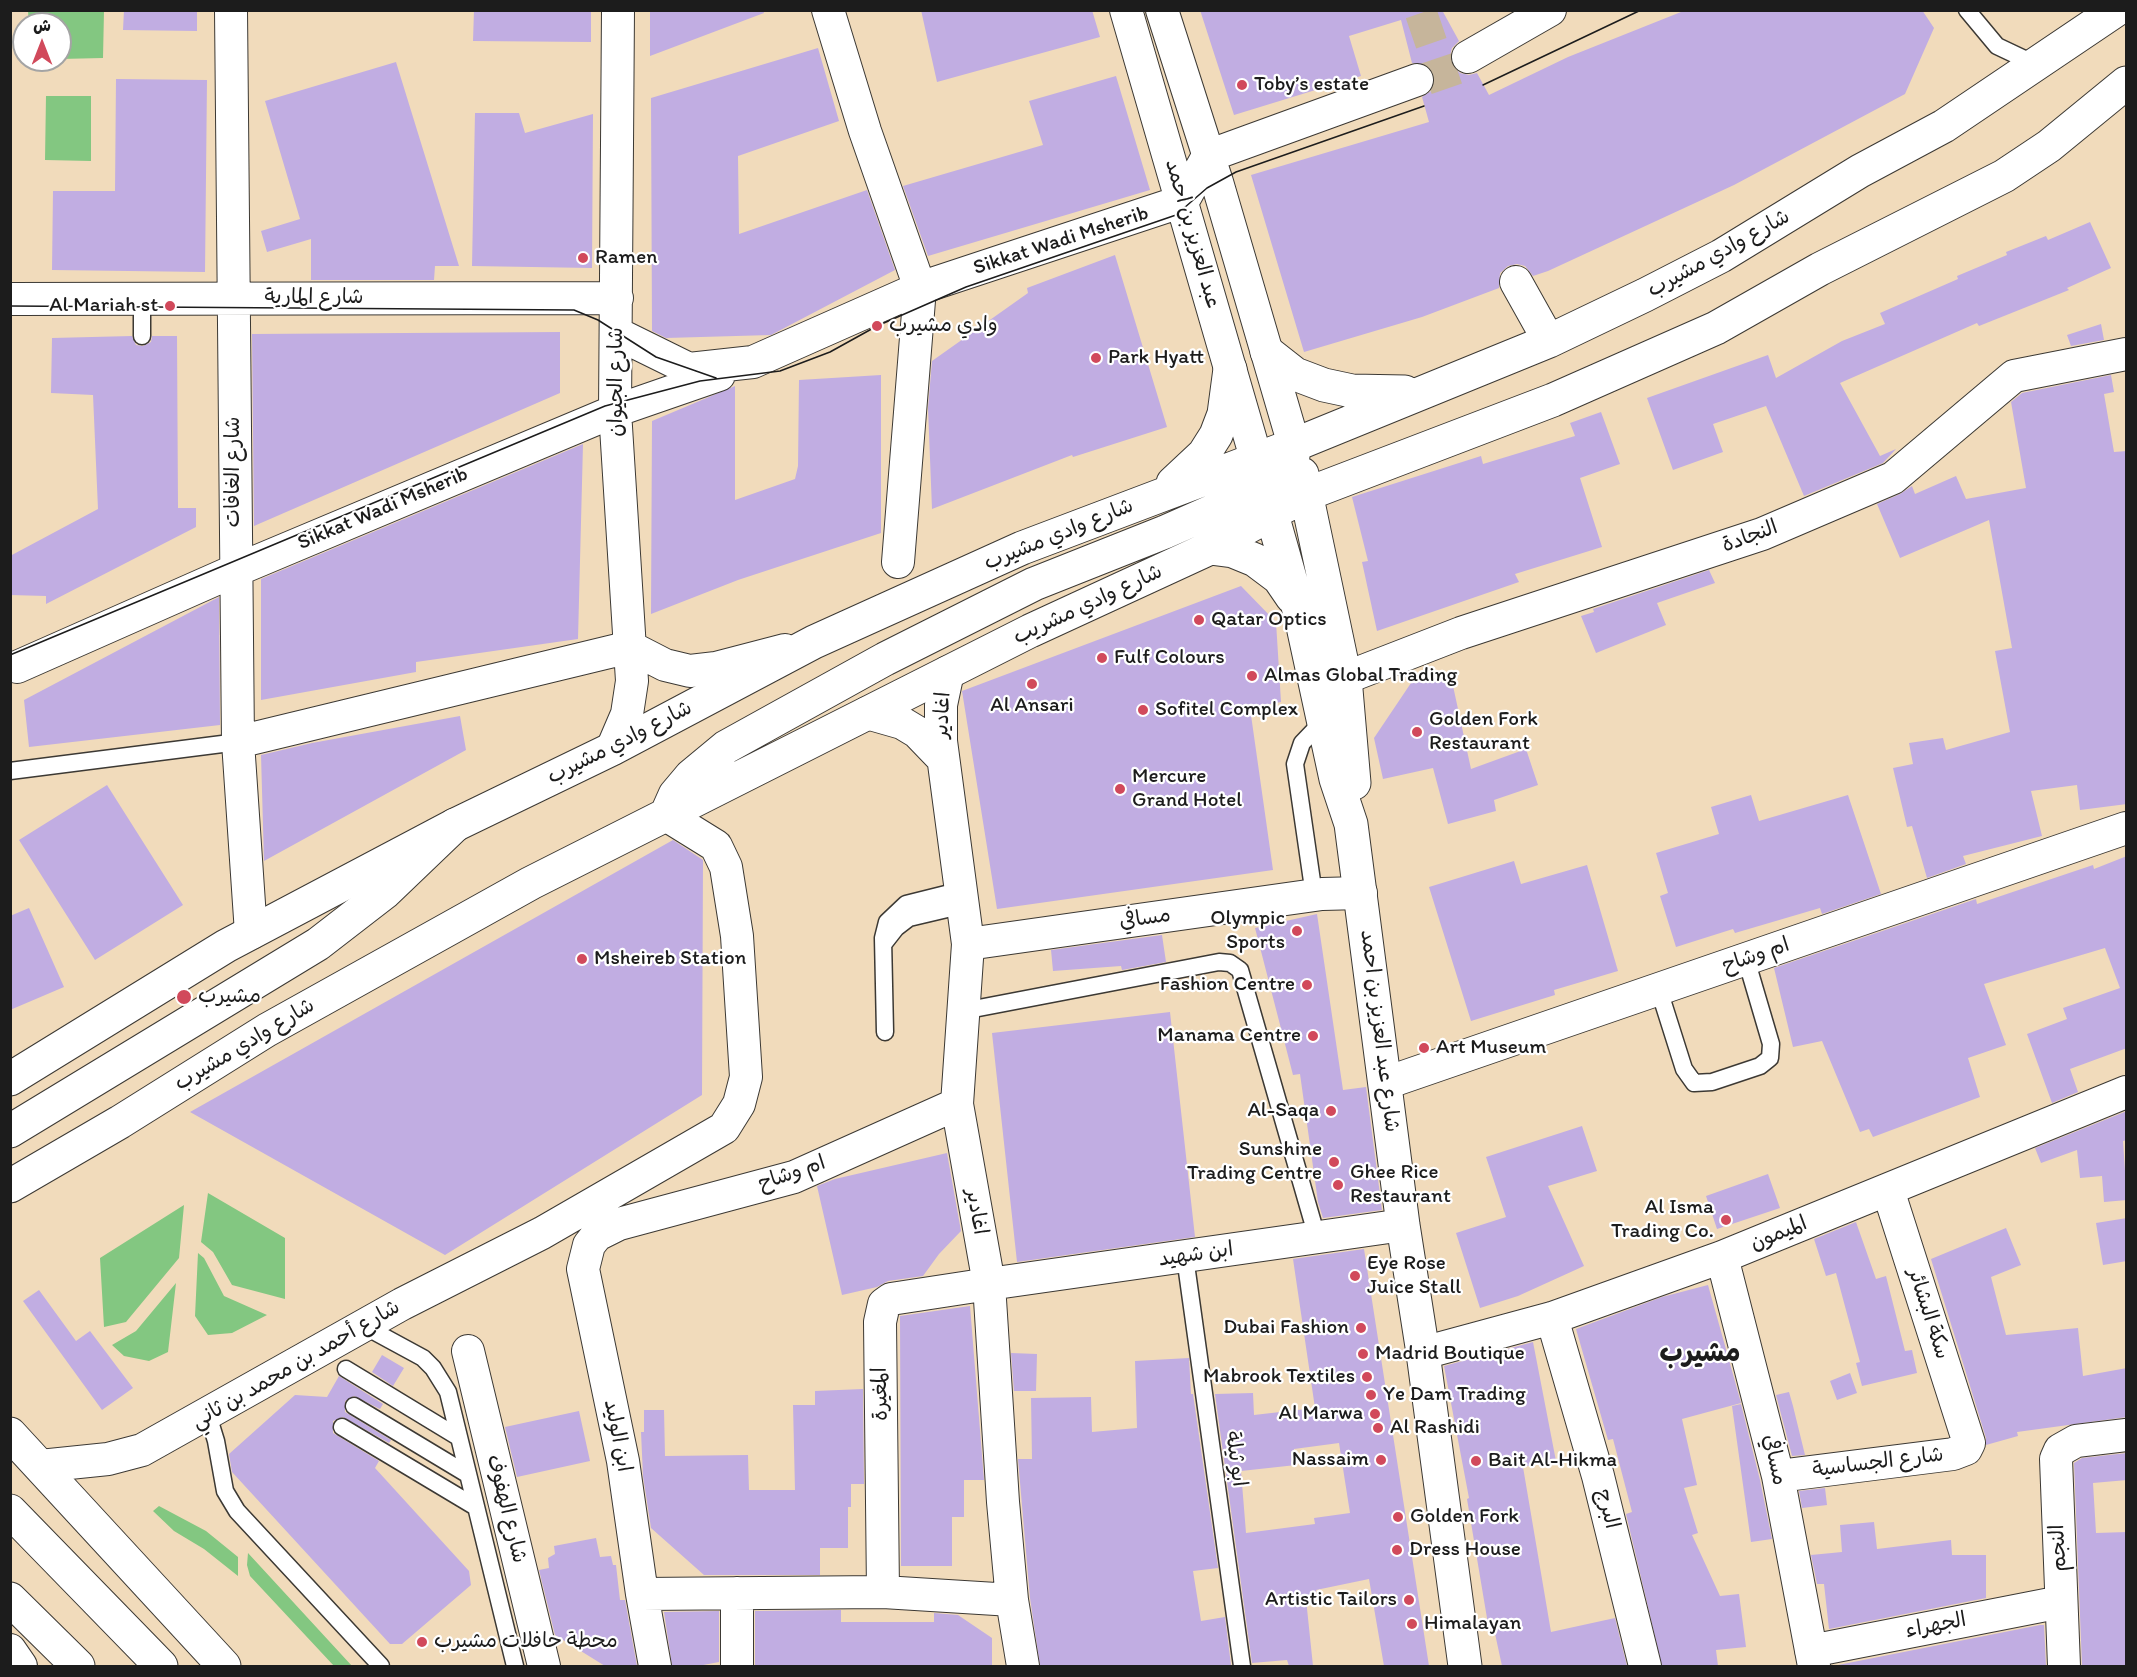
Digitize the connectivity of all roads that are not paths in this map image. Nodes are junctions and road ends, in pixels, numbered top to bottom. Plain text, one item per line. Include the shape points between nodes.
1 (231, 10) edge
2 (618, 10) edge
3 (828, 10) edge
4 (1126, 10) edge
5 (1162, 10) edge
6 (1550, 10) edge
7 (1967, 10) edge
8 (2116, 10) edge
9 (1468, 57) dead end
10 (2035, 64) junction
11 (1417, 80) dead end
12 (2127, 83) edge
13 (1208, 156) junction
14 (1183, 201) junction
15 (1516, 282) dead end
16 (920, 288) junction
17 (142, 298) junction
18 (232, 298) junction
19 (617, 298) junction
20 (10, 299) edge
21 (616, 333) junction
22 (142, 336) dead end
23 (1549, 341) junction
24 (1267, 352) junction
25 (2127, 354) edge
26 (753, 362) junction
27 (1230, 369) junction
28 (1419, 392) junction
29 (615, 411) junction
30 (1294, 445) junction
31 (1264, 486) junction
32 (1307, 494) junction
33 (1148, 499) junction
34 (1210, 548) junction
35 (898, 562) dead end
36 (234, 572) junction
37 (1301, 617) junction
38 (814, 642) junction
39 (630, 647) junction
40 (17, 667) dead end
41 (948, 672) junction
42 (1345, 678) junction
43 (867, 713) junction
44 (1324, 720) junction
45 (238, 742) junction
46 (612, 749) junction
47 (943, 759) junction
48 (10, 771) edge
49 (666, 815) junction
50 (1351, 824) junction
51 (455, 825) junction
52 (2127, 828) edge
53 (1357, 861) junction
54 (1361, 893) junction
55 (1318, 895) junction
56 (963, 898) junction
57 (251, 933) junction
58 (968, 944) junction
59 (1746, 959) junction
60 (1659, 990) junction
61 (963, 1011) junction
62 (885, 1032) dead end
63 (10, 1079) edge
64 (1386, 1083) junction
65 (2127, 1092) edge
66 (957, 1104) junction
67 (10, 1131) edge
68 (10, 1186) edge
69 (1888, 1190) junction
70 (619, 1224) joint
71 (1403, 1225) junction
72 (1317, 1237) junction
73 (1185, 1257) junction
74 (1722, 1257) junction
75 (989, 1284) junction
76 (1552, 1318) junction
77 (364, 1326) junction
78 (468, 1351) dead end
79 (1423, 1353) junction
80 (346, 1369) dead end
81 (354, 1406) dead end
82 (207, 1415) junction
83 (342, 1427) dead end
84 (12, 1433) edge
85 (2127, 1435) edge
86 (458, 1437) junction
87 (1968, 1437) joint
88 (40, 1467) junction
89 (467, 1474) junction
90 (1778, 1476) junction
91 (474, 1506) junction
92 (10, 1511) edge
93 (884, 1592) junction
94 (737, 1593) junction
95 (642, 1594) junction
96 (10, 1599) edge
97 (1012, 1600) junction
98 (2061, 1602) junction
99 (10, 1650) edge
100 (1812, 1659) edge
101 (21, 1666) edge
102 (78, 1666) edge
103 (161, 1666) edge
104 (224, 1666) edge
105 (381, 1666) edge
106 (515, 1666) edge
107 (544, 1666) edge
108 (655, 1666) edge
109 (737, 1666) edge
110 (1023, 1666) edge
111 (1242, 1666) edge
112 (1465, 1666) edge
113 (1645, 1666) edge
114 (2064, 1666) edge

1 - 18 street, شارع الغافات
2 - 19 street, شارع الجيوان
3 - 16 street
4 - 14 street, عبد العزيز بن احمد
5 - 13 street, عبد العزيز بن احمد
6 - 9 street
7 - 10 lane via 1997,46
8 - 10 street, شارع وادي مشيرب
10 - 23 street, شارع وادي مشيرب via 1953,120 1860,171 1721,256
11 - 13 street
12 - 32 street via 2049,146 2004,176 1820,269 1716,328 1553,400
13 - 14 street
13 - 24 street, عبد العزيز بن احمد
14 - 16 street, Sikkat Wadi Msherib
14 - 27 street, عبد العزيز بن احمد
15 - 23 street
16 - 26 street, Sikkat Wadi Msherib
16 - 35 street
17 - 18 street, شارع المارية
17 - 20 street, شارع المارية
17 - 22 lane
18 - 19 street, شارع المارية
18 - 36 street, شارع الغافات
19 - 21 street, شارع الجيوان
21 - 26 street, Sikkat Wadi Msherib via 689,369
21 - 29 street, شارع الجيوان
23 - 28 street, شارع وادي مشيرب
24 - 28 street via 1295,374 1324,386 1352,391
24 - 30 street, عبد العزيز بن احمد
25 - 42 street, النجادة via 2014,376 1893,478 1762,534 1461,633
26 - 29 street, Sikkat Wadi Msherib
27 - 31 street, عبد العزيز بن احمد
27 - 33 street via 1224,414 1211,443 1189,471
28 - 30 street, شارع وادي مشيرب
29 - 36 street, Sikkat Wadi Msherib
29 - 39 street, شارع الجيوان
30 - 31 street, شارع وادي مشريب
30 - 32 street, شارع عبد العزيز بن احمد
31 - 32 street, شارع وادي مشريب
31 - 33 street, شارع وادي مشيرب
31 - 34 street, شارع وادي مشريب
31 - 37 street, شارع عبد العزيز بن احمد
31 - 49 street via 1165,532 1034,584 885,659 726,747 691,776 675,795
32 - 42 street, شارع عبد العزيز بن احمد
33 - 38 street, شارع وادي مشيرب via 1022,548
34 - 37 street via 1245,555 1268,568 1288,590
34 - 41 street, شارع وادي مشريب
36 - 40 street, Sikkat Wadi Msherib
36 - 45 street, شارع الغافات
37 - 44 street, شارع عبد العزيز بن احمد
38 - 39 street via 697,670 665,665
38 - 46 street, شارع وادي مشيرب
39 - 45 street
39 - 46 street, شارع الجيوان via 631,698
41 - 43 street, شارع وادي مشريب
41 - 47 street, اغادير via 940,722
42 - 50 street, شارع عبد العزيز بن احمد via 1354,774
43 - 47 street, اغادير via 909,728
43 - 49 street, شارع وادي مشيرب
44 - 50 street, شارع عبد العزيز بن احمد
44 - 55 lane via 1302,743 1295,764
45 - 48 lane
45 - 57 street, شارع الغافات
46 - 51 street, شارع وادي مشيرب
47 - 56 street, اغادير
49 - 68 street, شارع وادي مشيرب via 531,883 267,1030
49 - 77 street, شارع أحمد بن محمد بن ثاني via 716,846 726,867 737,936 746,1077 740,1104 724,1128 542,1233
50 - 53 street, شارع عبد العزيز بن احمد
51 - 57 street, شارع وادي مشيرب
51 - 67 street via 376,900 318,944
52 - 59 street, ام وشاح
53 - 54 street, شارع عبد العزيز بن احمد
53 - 55 street
54 - 55 street, مسافي
54 - 64 street, شارع عبد العزيز بن احمد
55 - 58 street, مسافي
56 - 58 street, اغادير
56 - 62 lane via 909,918 883,946
57 - 63 street, شارع وادي مشيرب
58 - 61 street, اغادير
59 - 60 street, ام وشاح
59 - 60 lane via 1771,1044 1770,1058 1760,1066 1702,1085 1694,1083 1684,1069
60 - 64 street, ام وشاح
61 - 66 street, اغادير
61 - 72 lane via 1230,963 1240,970
64 - 71 street, شارع عبد العزيز بن احمد
65 - 69 street, الميمون
66 - 70 street, ام وشاح via 794,1177
66 - 75 street, اغادير
69 - 74 street, الميمون
69 - 87 street, سكة البشائر
70 - 95 street, ابن الوليد via 597,1235 589,1245 583,1269 623,1461
71 - 72 street, ابن شهيد
71 - 79 street, شارع عبد العزيز بن احمد
72 - 73 street, ابن شهيد
73 - 75 street, ابن شهيد
73 - 111 lane, ابو ثيلة
74 - 76 street, الميمون
74 - 90 street, مسافي
75 - 93 street, المغيرة via 891,1299 880,1311
75 - 97 street, اغادير
76 - 79 street, الميمون
76 - 113 street, البرج via 1598,1476
77 - 82 street, شارع أحمد بن محمد بن ثاني
77 - 86 lane via 411,1351 433,1368 448,1392
78 - 107 street, شارع الهفوف
79 - 112 street, شارع عبد العزيز بن احمد
80 - 86 lane
81 - 89 lane
82 - 88 street, شارع أحمد بن محمد بن ثاني via 142,1450
82 - 105 lane via 225,1491 237,1511
83 - 91 lane
84 - 88 street
85 - 98 street, النجم via 2076,1441 2060,1450 2056,1459
86 - 89 lane
87 - 90 street, شارع الجساسية via 1966,1449 1960,1452
88 - 104 street
89 - 91 lane
90 - 100 street, مسافي
91 - 106 lane
92 - 103 street
93 - 94 street
93 - 97 street
94 - 95 street
94 - 109 street
95 - 108 street, ابن الوليد
96 - 102 street
97 - 110 street, اغادير
98 - 100 street, الجهراء
98 - 114 street, النجم
99 - 101 street

